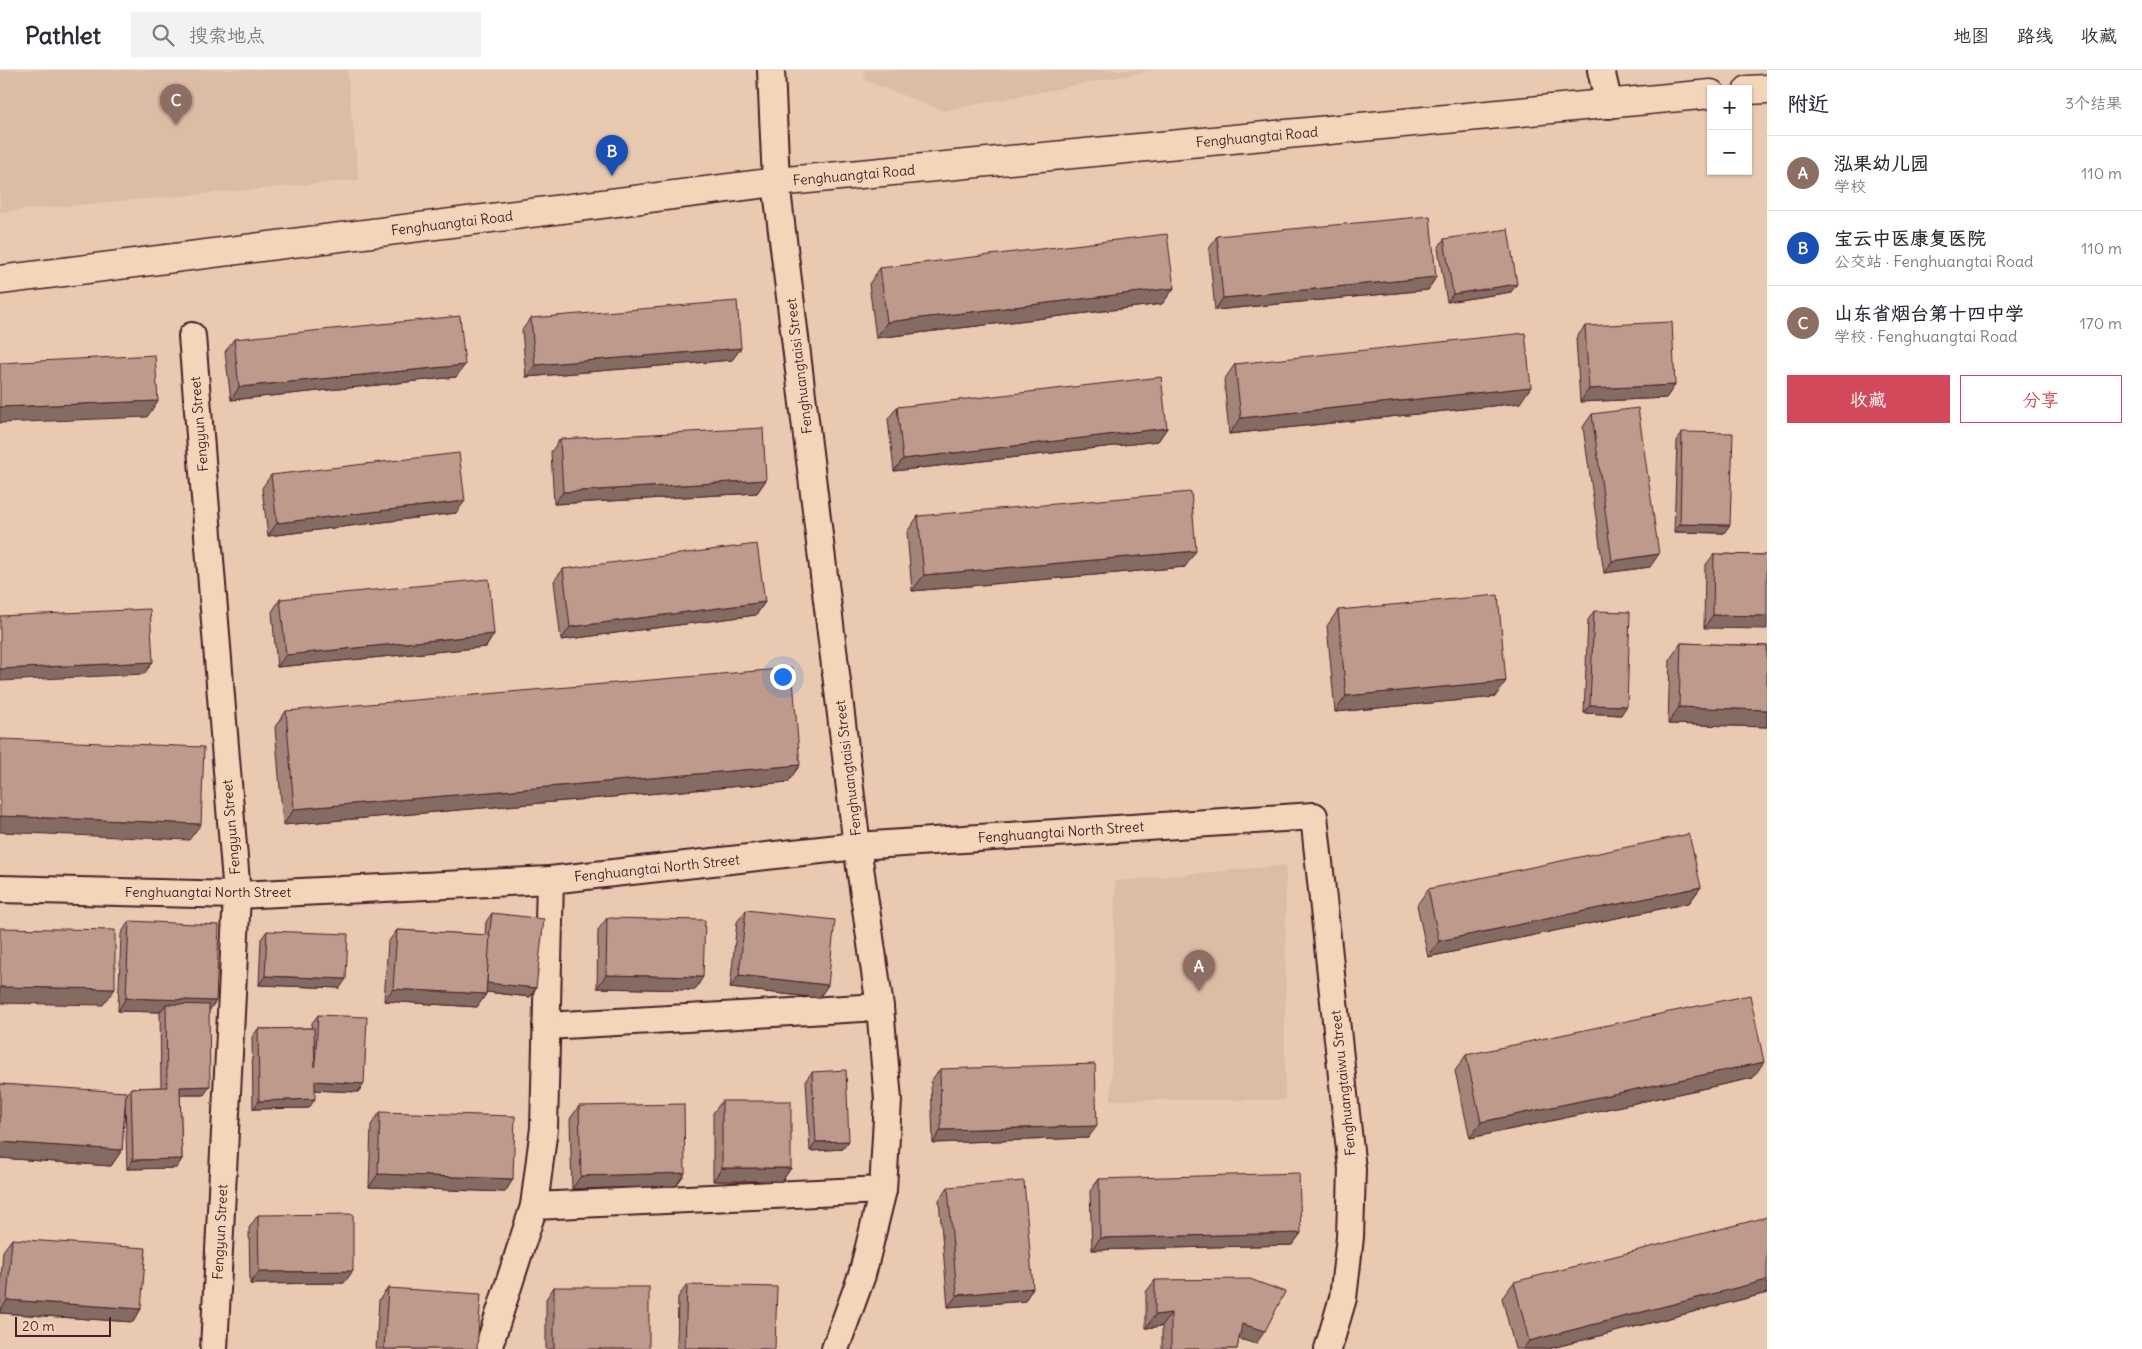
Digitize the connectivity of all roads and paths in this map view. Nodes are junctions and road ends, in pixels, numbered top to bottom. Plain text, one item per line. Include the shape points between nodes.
1 (771, 70) edge
2 (1601, 70) edge
3 (1767, 88) edge
4 (1752, 90) edge
5 (1707, 94) edge
6 (1609, 105) junction
7 (776, 182) junction
8 (0, 280) edge
9 (192, 336) dead end
10 (1314, 816) joint
11 (858, 846) junction
12 (550, 880) junction
13 (0, 889) edge
14 (236, 894) junction
15 (880, 1007) junction
16 (546, 1026) junction
17 (883, 1190) junction
18 (534, 1206) junction
19 (214, 1349) edge
20 (488, 1349) edge
21 (835, 1349) edge
22 (1328, 1349) edge

1 - 7 street, Fenghuangtaisi Street
2 - 6 street
3 - 4 street
5 - 6 street, Fenghuangtai Road
6 - 7 street, Fenghuangtai Road
7 - 8 street, Fenghuangtai Road
7 - 11 street, Fenghuangtaisi Street
9 - 14 street, Fengyun Street
10 - 11 street, Fenghuangtai North Street
10 - 22 street, Fenghuangtaiwu Street via 1352,1169 1350,1237 1343,1298
11 - 12 street, Fenghuangtai North Street
11 - 15 street, Fenghuangtaisi Street
12 - 14 street, Fenghuangtai North Street
12 - 16 street
13 - 14 street, Fenghuangtai North Street
14 - 19 street, Fengyun Street
15 - 16 street
15 - 17 street, Fenghuangtaisi Street via 888,1100
16 - 18 street via 544,1128
17 - 18 street
17 - 21 street, Fenghuangtaisi Street via 862,1275
18 - 20 street

